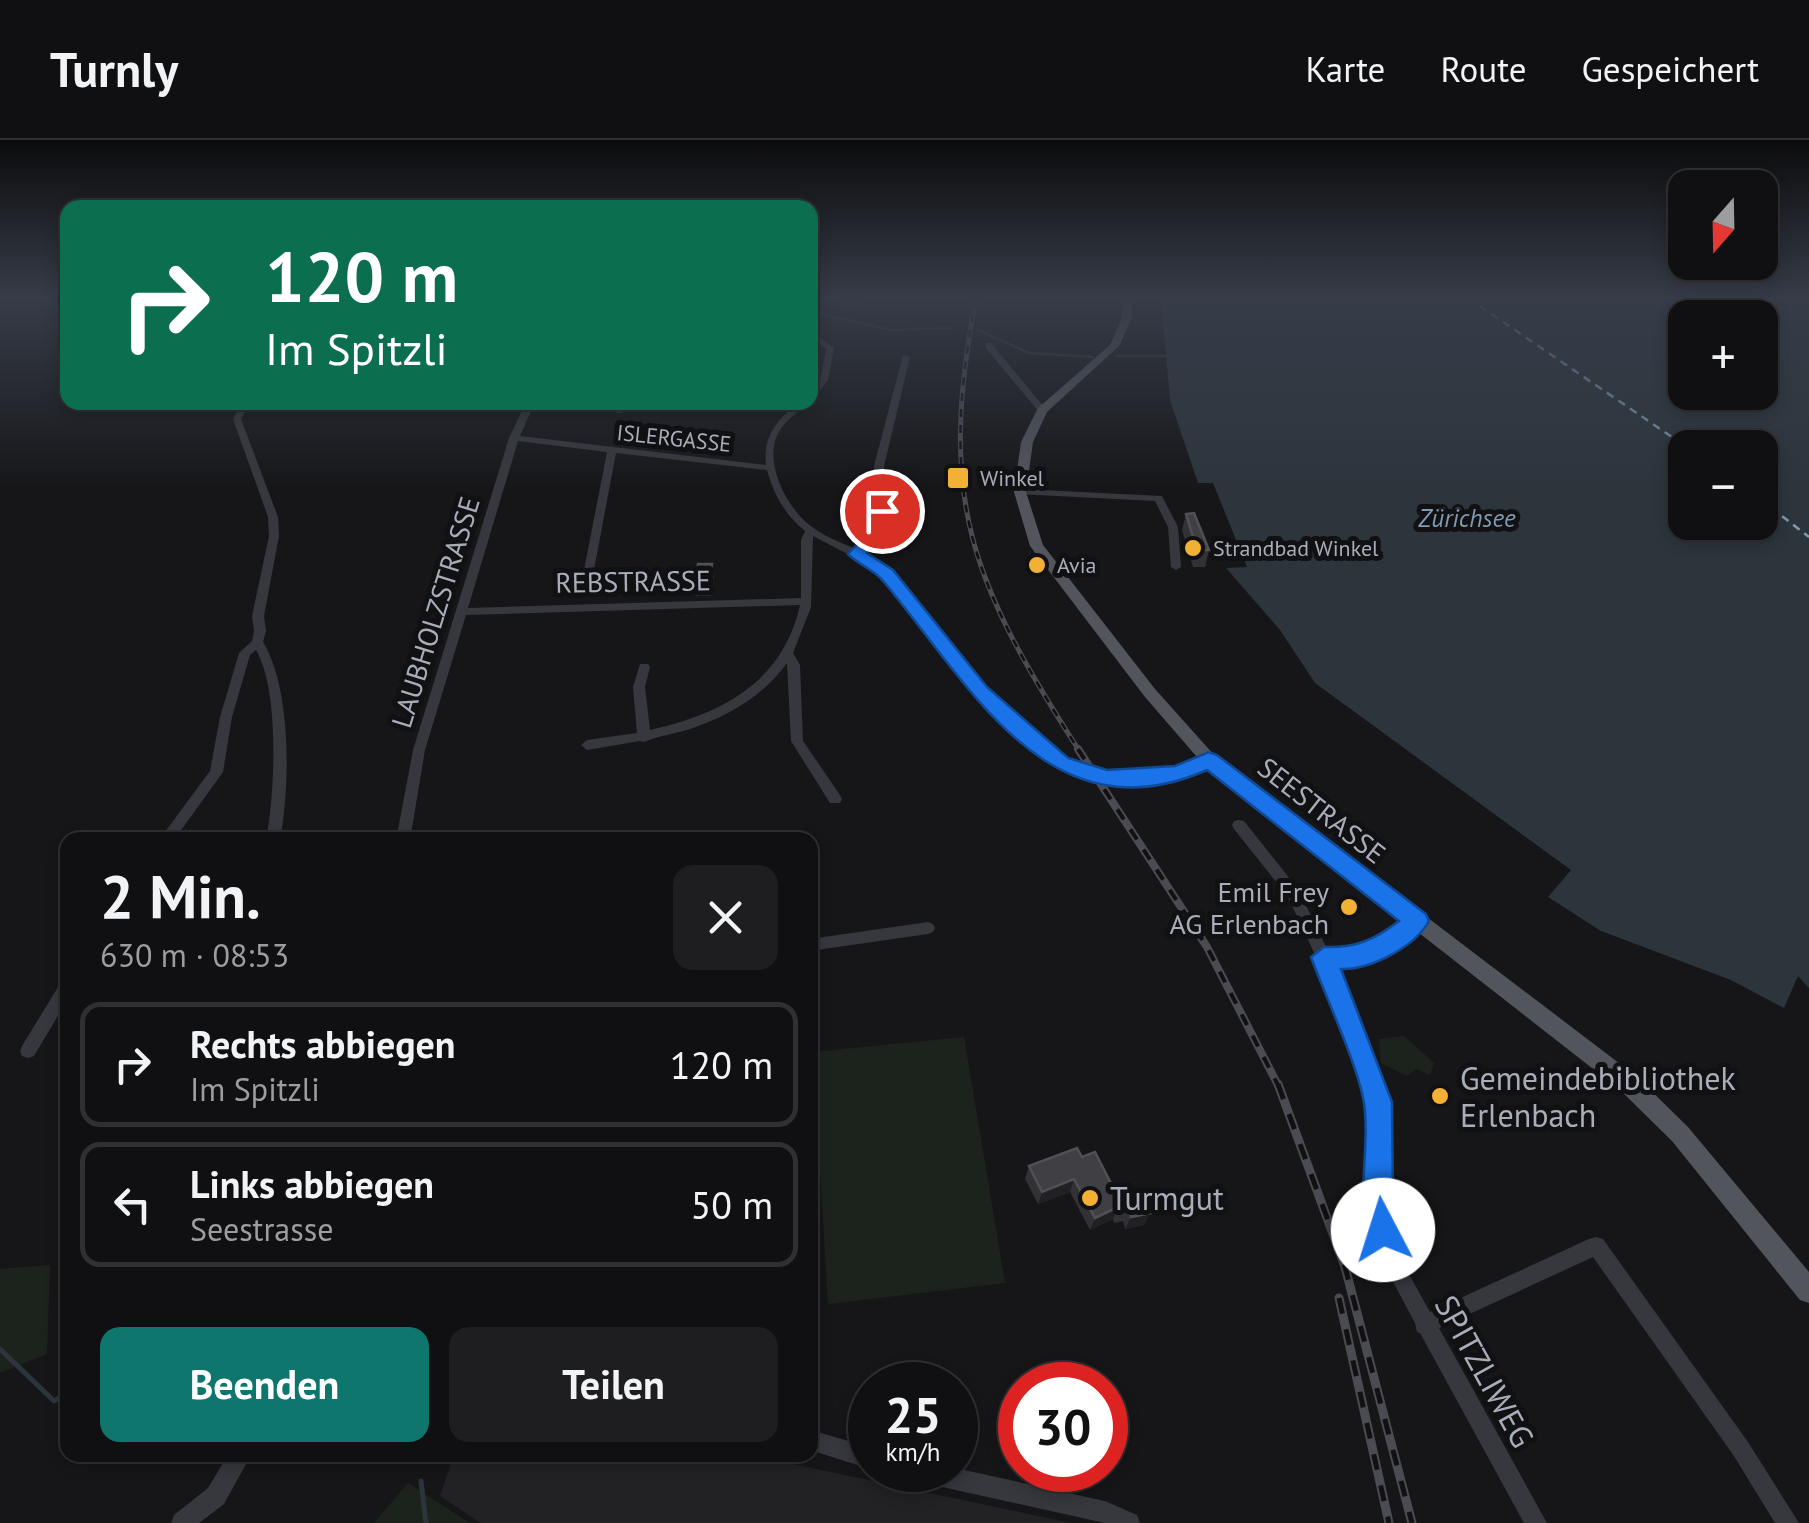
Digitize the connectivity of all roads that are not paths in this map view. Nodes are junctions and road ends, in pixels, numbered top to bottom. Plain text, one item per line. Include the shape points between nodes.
1 (827, 363) edge
2 (905, 363) edge
3 (1003, 363) edge
4 (1095, 363) edge
5 (818, 387) edge
6 (242, 410) edge
7 (527, 410) edge
8 (797, 410) edge
9 (1042, 410) junction
10 (514, 438) junction
11 (611, 452) junction
12 (771, 468) junction
13 (1020, 492) junction
14 (810, 531) junction
15 (857, 554) junction
16 (1176, 567) dead end
17 (589, 570) dead end
18 (806, 601) junction
19 (462, 612) junction
20 (256, 642) junction
21 (788, 656) junction
22 (644, 668) dead end
23 (644, 738) junction
24 (587, 745) dead end
25 (1209, 760) junction
26 (835, 799) dead end
27 (1239, 825) dead end
28 (171, 832) edge
29 (275, 832) edge
30 (405, 832) edge
31 (1417, 921) junction
32 (928, 928) dead end
33 (818, 945) edge
34 (1324, 957) junction
35 (60, 997) edge
36 (28, 1051) dead end
37 (1809, 1291) edge
38 (1424, 1325) junction
39 (818, 1442) edge
40 (848, 1451) edge
41 (236, 1462) edge
42 (978, 1484) edge
43 (182, 1523) edge
44 (1128, 1523) edge
45 (1536, 1523) edge
46 (1788, 1523) edge

1 - 5 street
2 - 15 street via 879,466 881,528
3 - 9 street
4 - 9 main road, SEESTRASSE
6 - 20 street via 237,419 274,536
7 - 10 street, LAUBHOLZSTRASSE
8 - 12 street via 774,432
9 - 13 main road, SEESTRASSE via 1027,442
10 - 11 street, ISLERGASSE
10 - 19 street, LAUBHOLZSTRASSE
11 - 12 street, ISLERGASSE
11 - 17 street
12 - 14 street via 787,508
13 - 16 street via 1159,498 1173,527
13 - 25 main road, SEESTRASSE via 1036,546
14 - 15 street
14 - 18 street
15 - 25 street via 887,574 980,692 1060,764 1084,774 1146,778
18 - 19 street, REBSTRASSE
18 - 21 street
19 - 30 street, LAUBHOLZSTRASSE via 419,750
20 - 28 street via 245,653 216,772
20 - 29 street via 270,672 281,799
21 - 23 street via 728,710 681,731
21 - 26 street via 794,665 797,741
22 - 23 street
23 - 24 street
25 - 31 main road, SEESTRASSE
27 - 34 street, SPITZLIWEG via 1293,893
31 - 34 street via 1368,952
31 - 37 main road, SEESTRASSE via 1583,1044 1654,1108
32 - 33 street
34 - 38 street, SPITZLIWEG via 1378,1102 1378,1202 1391,1261
35 - 36 street
38 - 45 street, SPITZLIWEG
38 - 46 street via 1596,1246
39 - 40 street
41 - 43 street via 216,1496
42 - 44 street via 1106,1512

